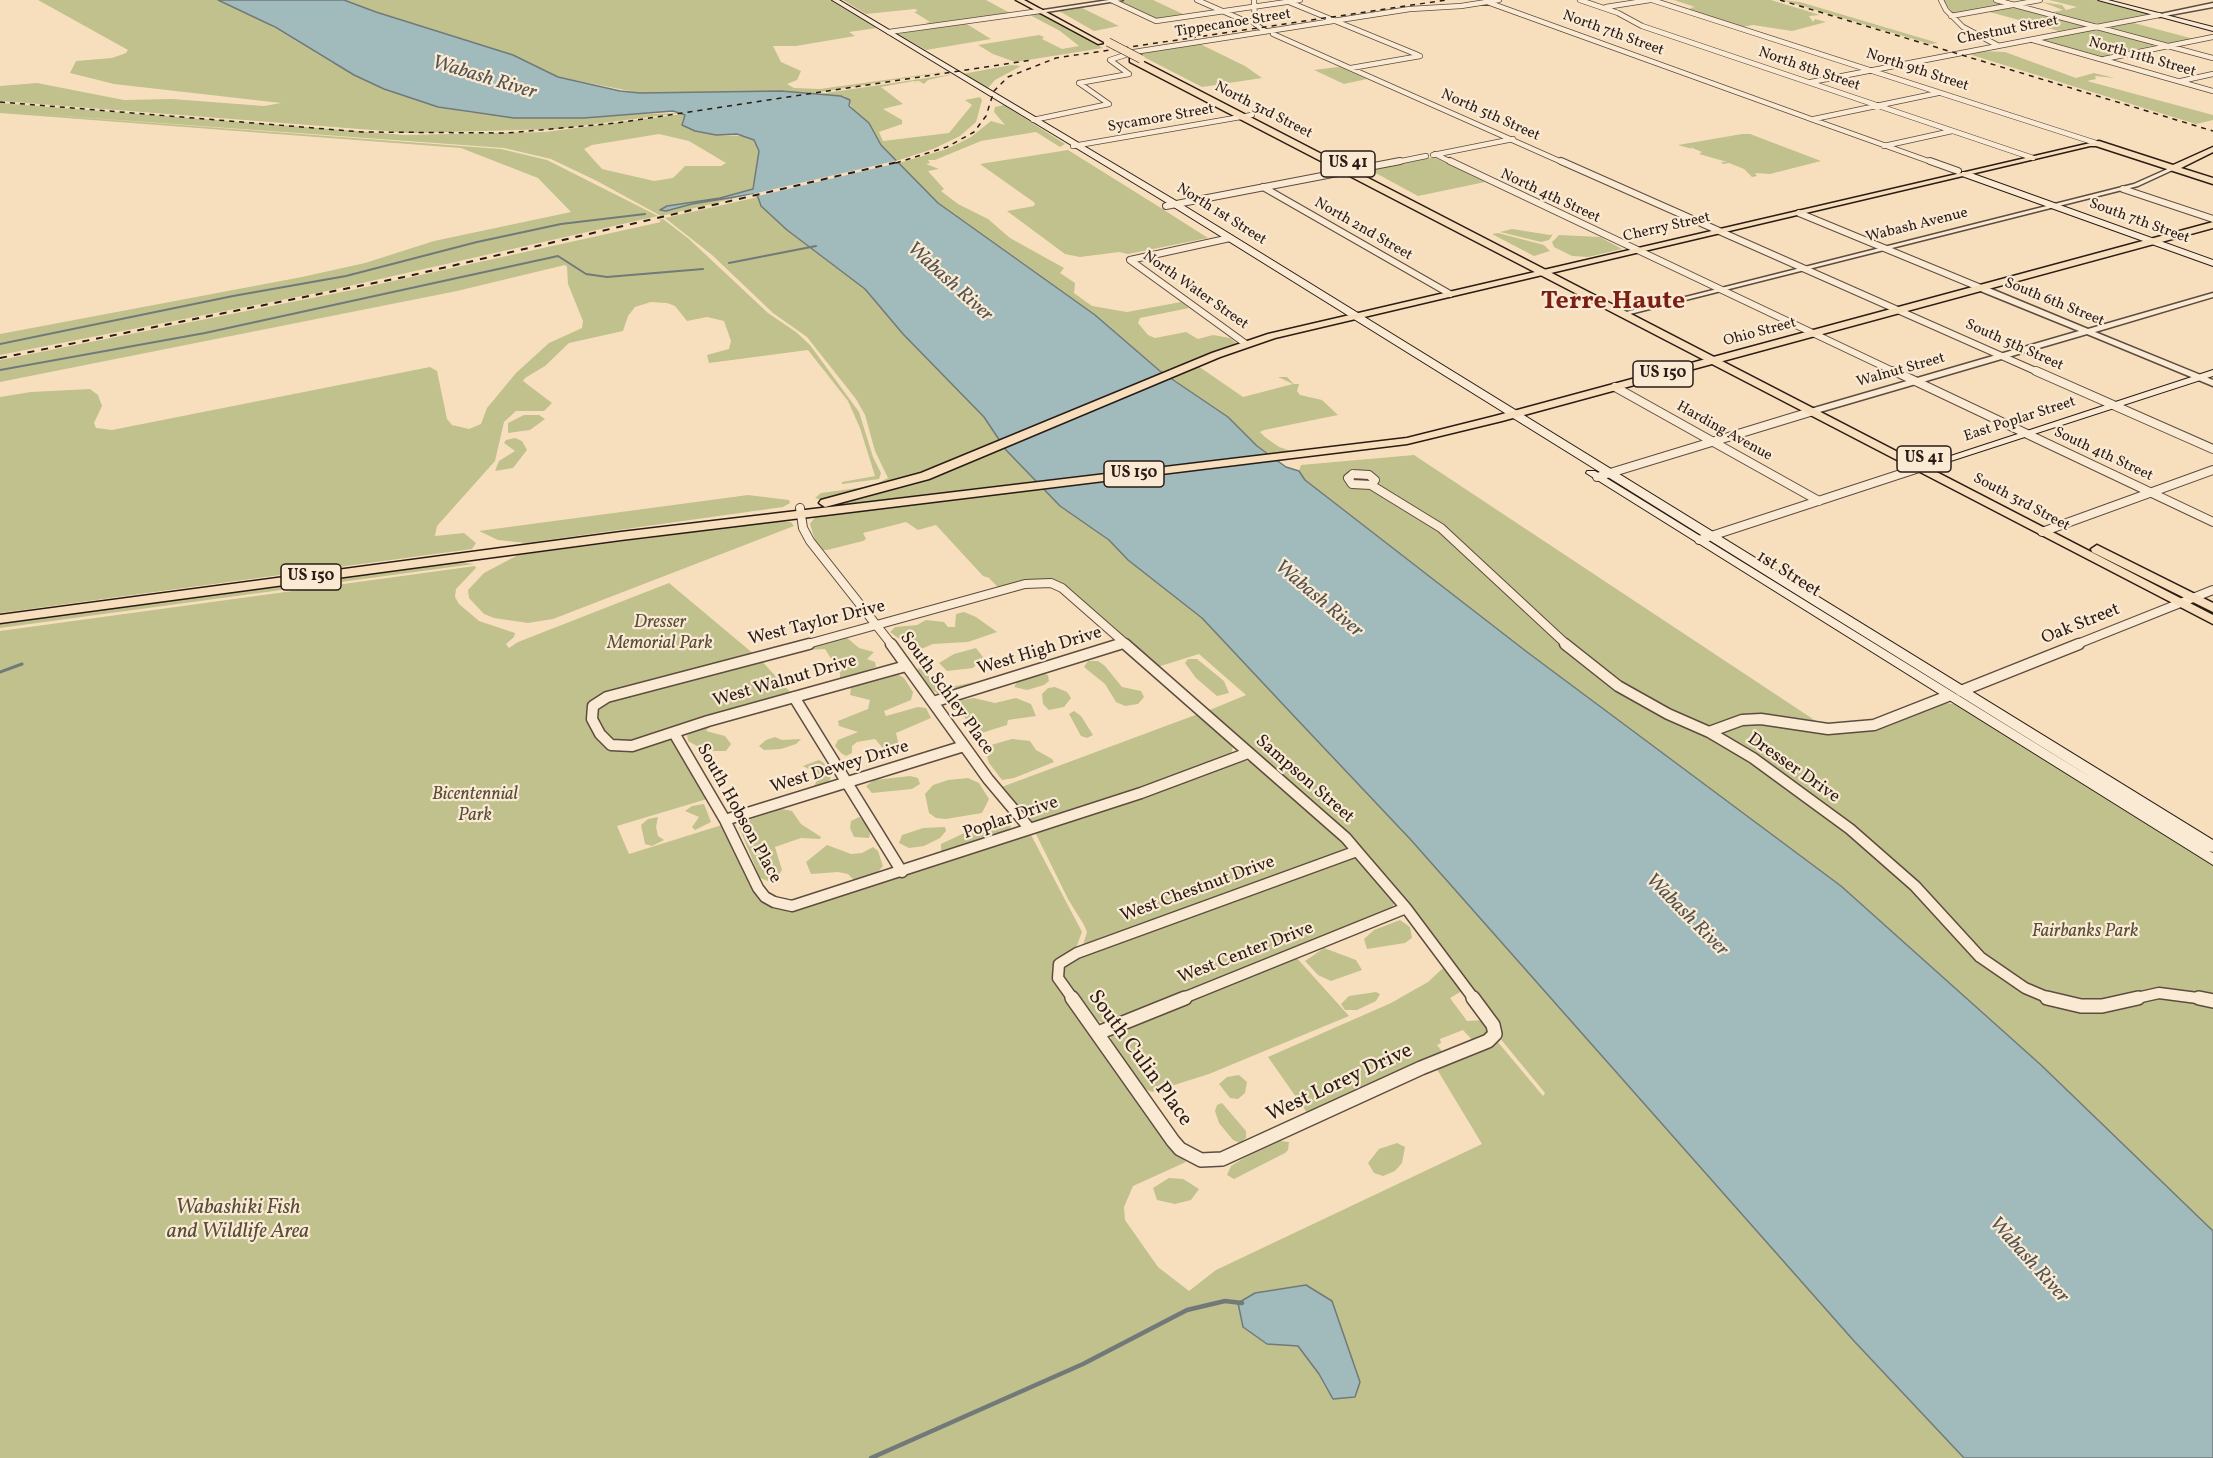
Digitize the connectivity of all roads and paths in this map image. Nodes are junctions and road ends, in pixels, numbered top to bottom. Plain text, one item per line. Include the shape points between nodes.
1 (835, 0) edge
2 (1019, 0) edge
3 (1031, 0) edge
4 (1115, 0) edge
5 (1197, 0) edge
6 (1254, 0) edge
7 (1300, 0) edge
8 (1480, 0) edge
9 (1499, 0) edge
10 (1580, 0) edge
11 (1651, 0) edge
12 (1941, 0) edge
13 (1996, 0) edge
14 (2040, 0) edge
15 (2101, 0) edge
16 (1286, 1) edge
17 (1486, 2) junction
18 (2014, 5) junction
19 (2213, 5) edge
20 (1255, 7) junction
21 (1603, 8) junction
22 (1050, 9) junction
23 (1040, 11) junction
24 (1223, 11) junction
25 (2159, 15) junction
26 (1952, 16) junction
27 (1335, 21) junction
28 (1255, 22) junction
29 (2095, 27) junction
30 (2213, 29) edge
31 (1266, 31) junction
32 (889, 32) junction
33 (2213, 37) edge
34 (2029, 39) junction
35 (1104, 43) junction
36 (1997, 45) junction
37 (2168, 46) junction
38 (2213, 58) edge
39 (1137, 60) junction
40 (2102, 60) junction
41 (1351, 68) junction
42 (1870, 70) junction
43 (2213, 74) edge
44 (2178, 81) junction
45 (1808, 82) junction
46 (2213, 91) edge
47 (1940, 93) junction
48 (1877, 106) junction
49 (1252, 115) junction
50 (1242, 117) junction
51 (1811, 119) junction
52 (1034, 120) junction
53 (1952, 131) junction
54 (1513, 139) junction
55 (2096, 143) junction
56 (1073, 145) junction
57 (1886, 146) junction
58 (2213, 149) edge
59 (1435, 154) junction
60 (2033, 158) junction
61 (2174, 168) junction
62 (1358, 169) junction
63 (1346, 171) junction
64 (1961, 172) junction
65 (2213, 181) edge
66 (1263, 187) junction
67 (2123, 189) junction
68 (1171, 205) junction
69 (2056, 206) junction
70 (1799, 213) junction
71 (2213, 219) edge
72 (2213, 225) edge
73 (1717, 229) junction
74 (1225, 239) junction
75 (2155, 242) junction
76 (1885, 248) junction
77 (1638, 250) junction
78 (2213, 263) edge
79 (1805, 268) junction
80 (1554, 270) junction
81 (1542, 273) junction
82 (1981, 288) junction
83 (1721, 290) junction
84 (1450, 294) junction
85 (2213, 295) edge
86 (1899, 310) junction
87 (1635, 311) junction
88 (1622, 314) junction
89 (1350, 317) junction
90 (2088, 331) junction
91 (1814, 333) junction
92 (1246, 344) junction
93 (2003, 356) junction
94 (1725, 357) junction
95 (1712, 361) junction
96 (2213, 373) edge
97 (2198, 377) junction
98 (1914, 381) junction
99 (2213, 383) edge
100 (1615, 387) junction
101 (2115, 405) junction
102 (1824, 408) junction
103 (1810, 412) junction
104 (1509, 416) junction
105 (2026, 434) junction
106 (1713, 442) junction
107 (2213, 449) edge
108 (1933, 464) junction
109 (1919, 468) junction
110 (2213, 470) edge
111 (1603, 475) junction
112 (1371, 485) dead end
113 (2151, 493) junction
114 (1819, 501) junction
115 (800, 511) junction
116 (2213, 522) edge
117 (2055, 527) junction
118 (2042, 532) junction
119 (1712, 536) junction
120 (1699, 540) junction
121 (1051, 583) joint
122 (2213, 590) edge
123 (2193, 598) junction
124 (2180, 603) junction
125 (2213, 608) edge
126 (0, 619) edge
127 (2213, 621) edge
128 (875, 625) junction
129 (1122, 643) junction
130 (906, 666) junction
131 (1961, 691) junction
132 (1948, 696) junction
133 (794, 697) junction
134 (933, 702) junction
135 (593, 706) joint
136 (1708, 732) junction
137 (674, 733) junction
138 (964, 746) junction
139 (1248, 753) junction
140 (848, 783) junction
141 (725, 820) junction
142 (1030, 829) junction
143 (2213, 847) edge
144 (1357, 850) junction
145 (2213, 860) edge
146 (902, 873) junction
147 (782, 905) joint
148 (1406, 908) junction
149 (1057, 971) joint
150 (2213, 1001) edge
151 (1098, 1032) junction
152 (1494, 1037) joint
153 (1201, 1160) joint

1 - 32 main road, North 1st Street
2 - 23 main road, North 3rd Street / US 41
3 - 22 main road, North 3rd Street / US 41
4 - 22 street
4 - 24 street via 1156,21
5 - 24 street
6 - 20 street
7 - 16 street
8 - 17 street, North 7th Street
9 - 17 street, Tippecanoe Street
10 - 21 street, North 8th Street
11 - 21 street
11 - 42 street, North 9th Street
12 - 26 street
13 - 18 street
14 - 18 street
15 - 25 main road
16 - 20 street
16 - 27 street
17 - 27 street, Tippecanoe Street via 1422,7
17 - 51 street, North 7th Street
18 - 26 street
18 - 29 street
19 - 25 street, Chestnut Street
20 - 24 street
20 - 28 street
21 - 45 street, North 8th Street via 1642,26
22 - 23 street
22 - 35 main road, North 3rd Street / US 41
23 - 32 street
23 - 35 main road, North 3rd Street / US 41
24 - 28 street
25 - 29 street, Chestnut Street
25 - 30 main road
26 - 36 street via 1969,31
27 - 31 street, Tippecanoe Street
27 - 41 street via 1420,56
28 - 31 street, North 5th Street
29 - 34 street, Chestnut Street
29 - 37 street
31 - 41 street, North 5th Street
31 - 52 street, Tippecanoe Street via 1115,57 1110,61 1129,74 1079,83 1108,105
32 - 52 main road, North 1st Street
33 - 37 street
34 - 36 street, Chestnut Street
34 - 40 street, North 11th Street
35 - 39 main road, North 3rd Street / US 41
36 - 42 street, Chestnut Street
37 - 38 street
37 - 40 street
39 - 49 main road, North 3rd Street / US 41
39 - 50 main road, North 3rd Street / US 41
40 - 44 street, North 11th Street
41 - 54 street, North 5th Street
42 - 45 street, Chestnut Street
42 - 47 street, North 9th Street
43 - 44 street
44 - 46 street, North 11th Street
45 - 48 street, North 8th Street
47 - 48 street
47 - 55 street, North 9th Street
48 - 51 street
48 - 53 street, North 8th Street
49 - 50 street, Sycamore Street
49 - 62 main road, North 3rd Street / US 41
50 - 56 street, Sycamore Street
50 - 63 main road, North 3rd Street / US 41
51 - 57 street, North 7th Street
52 - 56 main road, North 1st Street
53 - 57 street
53 - 60 street, North 8th Street
54 - 59 street
54 - 73 street, North 5th Street
55 - 60 main road, Cherry Street
55 - 61 main road, North 9th Street
56 - 68 main road, North 1st Street
57 - 64 street, North 7th Street
58 - 61 main road, Wabash Avenue
59 - 62 street
59 - 77 street, North 4th Street
60 - 64 main road, Cherry Street
61 - 65 main road, North 9th Street
61 - 67 street, Wabash Avenue
62 - 63 street
62 - 80 main road, North 3rd Street / US 41
63 - 66 street
63 - 81 main road, North 3rd Street / US 41
64 - 69 main road, North 7th Street
64 - 70 main road, Cherry Street
66 - 68 street
66 - 84 street, North 2nd Street
67 - 69 street, Wabash Avenue
67 - 71 street
68 - 74 main road, North 1st Street
69 - 75 main road, South 7th Street
69 - 76 street, Wabash Avenue
70 - 73 main road, Cherry Street
70 - 76 street, South 6th Street
72 - 75 main road, Ohio Street
73 - 77 main road, Cherry Street
73 - 79 street, North 5th Street
74 - 89 main road, North 1st Street
74 - 92 street, North Water Street via 1130,259
75 - 78 main road, South 7th Street
75 - 82 main road, Ohio Street
76 - 79 street, Wabash Avenue
76 - 82 street, South 6th Street
77 - 80 main road, Cherry Street
77 - 83 street, North 4th Street
79 - 83 street, Wabash Avenue
79 - 86 street, South 5th Street
80 - 81 main road, Cherry Street / US 150
80 - 87 main road, North 3rd Street / US 41
81 - 84 main road, Cherry Street / US 150
81 - 88 main road, North 3rd Street / US 41
82 - 86 main road, Ohio Street
82 - 90 street, South 6th Street
83 - 87 street, Wabash Avenue
83 - 91 street, South 4th Street
84 - 89 main road, Cherry Street / US 150
85 - 90 street, Walnut Street
86 - 91 main road, Ohio Street
86 - 93 street, South 5th Street
87 - 88 street, Wabash Avenue
87 - 94 main road, South 3rd Street / US 41
88 - 95 main road, South 3rd Street / US 41
89 - 92 main road, Cherry Street / US 150
89 - 104 main road, 1st Street
90 - 93 street, Walnut Street
90 - 97 street, South 6th Street
91 - 94 main road, Ohio Street
91 - 98 street, South 4th Street
92 - 115 main road, US 150 via 940,470
93 - 98 street, Walnut Street
93 - 101 street, South 5th Street
94 - 95 main road, Ohio Street
94 - 102 main road, South 3rd Street / US 41
95 - 100 main road, Ohio Street / US 150
95 - 103 main road, South 3rd Street / US 41
96 - 97 main road, East Poplar Street
97 - 99 street, South 6th Street
97 - 101 main road, East Poplar Street
98 - 102 street, Walnut Street
98 - 105 street, South 4th Street
100 - 104 main road, Ohio Street / US 150
100 - 106 street, Harding Avenue
101 - 105 main road, East Poplar Street
101 - 107 street, South 5th Street
102 - 103 street, Walnut Street
102 - 108 main road, South 3rd Street / US 41
103 - 106 street, Walnut Street
103 - 109 main road, South 3rd Street / US 41
104 - 111 main road, 1st Street
104 - 115 main road, Ohio Street / US 150 via 1407,441 1311,454
105 - 108 main road, East Poplar Street
105 - 113 street, South 4th Street
106 - 111 street, Walnut Street
106 - 114 street, Harding Avenue
108 - 109 main road, East Poplar Street
108 - 117 main road, South 3rd Street / US 41
109 - 114 street, East Poplar Street
109 - 118 main road, South 3rd Street / US 41
110 - 113 street
111 - 119 main road, 1st Street
111 - 120 main road, 1st Street
112 - 136 street, Dresser Drive via 1441,528 1576,654 1618,687
113 - 116 street, South 4th Street
113 - 117 street
114 - 119 street, East Poplar Street
115 - 126 main road, US 150
115 - 128 street, South Schley Place via 805,532
117 - 118 street
117 - 123 main road, South 3rd Street / US 41
118 - 124 main road, South 3rd Street / US 41
119 - 120 street, East Poplar Street
119 - 131 main road, 1st Street
120 - 132 main road, 1st Street
121 - 128 street, West Taylor Drive via 1025,584
121 - 129 street, Sampson Street via 1062,588
122 - 123 street, Oak Street
123 - 124 street, Oak Street
123 - 125 main road, South 3rd Street / US 41
124 - 127 main road, South 3rd Street / US 41
124 - 131 street, Oak Street
128 - 130 street, South Schley Place
128 - 135 street, West Taylor Drive via 607,697
129 - 134 street, West High Drive
129 - 139 street, Sampson Street
130 - 133 street, West Walnut Drive
130 - 134 street, South Schley Place
131 - 143 main road, 1st Street
132 - 136 street via 1874,725 1828,729 1761,719 1742,720
132 - 145 main road, 1st Street
133 - 137 street, West Walnut Drive
133 - 140 street
134 - 138 street, South Schley Place
135 - 137 street, South Hobson Place via 592,719 611,745 632,746
136 - 150 street, Dresser Drive via 1753,758 1865,842 1915,886 1980,957 2025,988 2081,1006 2102,1006 2159,993
137 - 141 street, South Hobson Place
138 - 140 street, West Dewey Drive
138 - 142 street, South Schley Place
139 - 142 street, Poplar Drive
139 - 144 street, Sampson Street
140 - 141 street, West Dewey Drive
140 - 146 street
141 - 147 street, South Hobson Place via 758,888 765,897
142 - 146 street, Poplar Drive
144 - 148 street, Sampson Street
144 - 149 street, West Chestnut Drive via 1077,953 1059,964
146 - 147 street, Poplar Drive via 804,904
148 - 151 street, West Center Drive
148 - 152 street, Sampson Street via 1492,1025
149 - 151 street, South Culin Place via 1062,984
151 - 153 street, South Culin Place via 1180,1149
152 - 153 street, West Lorey Drive via 1222,1159

